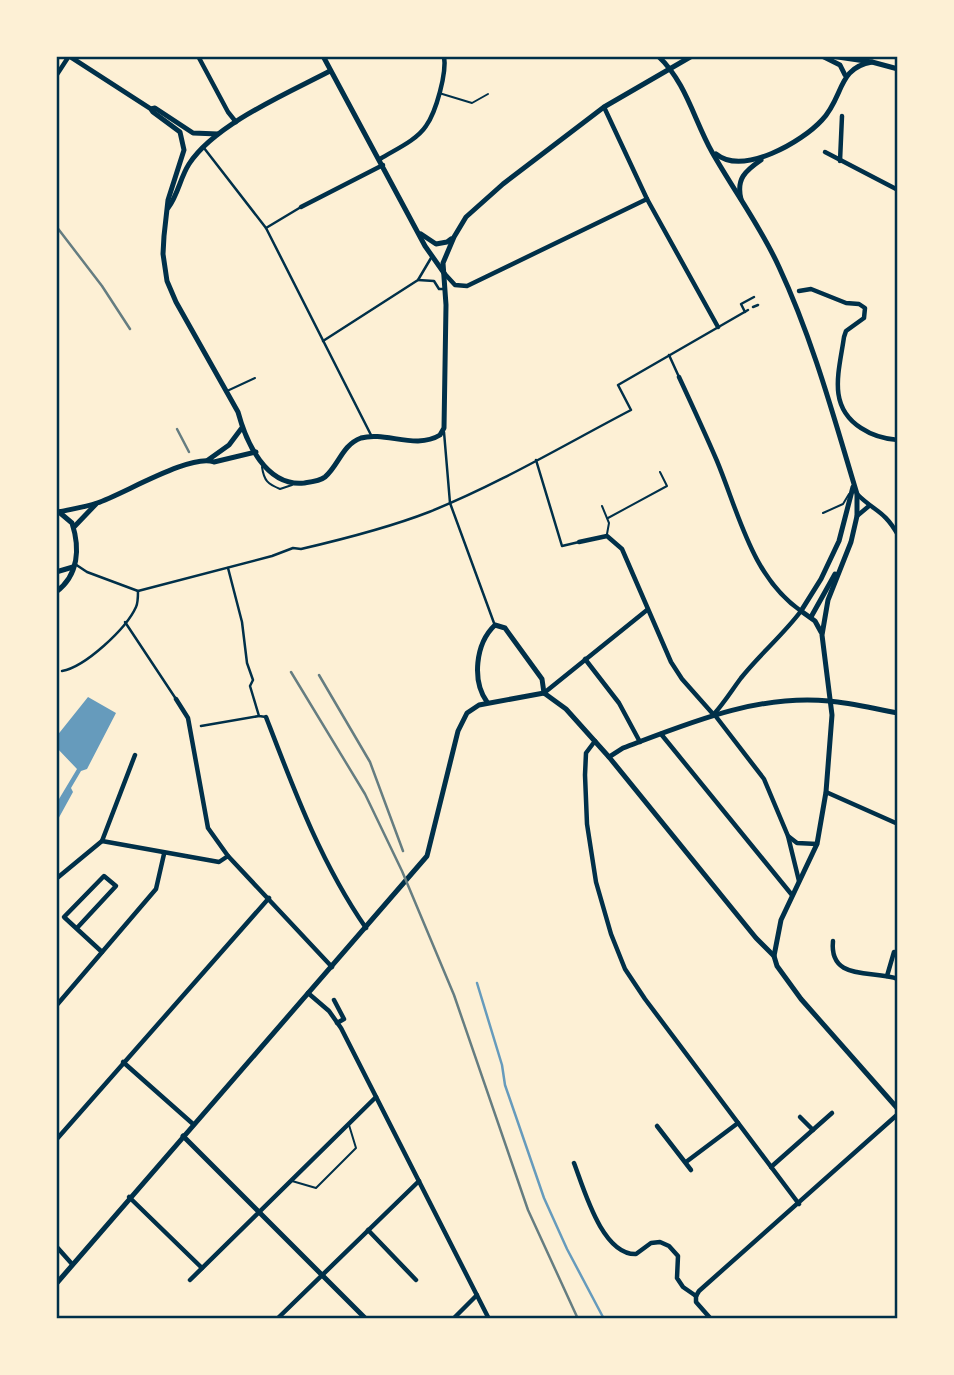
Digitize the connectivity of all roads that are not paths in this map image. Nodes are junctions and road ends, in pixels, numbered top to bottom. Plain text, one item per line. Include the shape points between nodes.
1 (69, 56) edge
2 (198, 56) edge
3 (444, 56) edge
4 (658, 56) edge
5 (692, 56) edge
6 (822, 56) edge
7 (831, 56) edge
8 (325, 57) edge
9 (873, 59) edge
10 (670, 67) junction
11 (898, 69) edge
12 (330, 71) junction
13 (845, 75) junction
14 (56, 76) edge
15 (438, 93) junction
16 (488, 94) dead end
17 (604, 107) junction
18 (151, 109) junction
19 (842, 116) dead end
20 (236, 122) junction
21 (220, 134) junction
22 (203, 147) junction
23 (711, 149) junction
24 (825, 152) dead end
25 (764, 158) junction
26 (840, 161) junction
27 (381, 162) junction
28 (898, 190) edge
29 (647, 199) junction
30 (301, 207) joint
31 (744, 207) junction
32 (168, 208) junction
33 (266, 228) junction
34 (416, 229) junction
35 (454, 237) junction
36 (431, 258) junction
37 (443, 273) junction
38 (418, 281) junction
39 (445, 289) junction
40 (799, 291) dead end
41 (754, 297) joint
42 (758, 305) joint
43 (753, 307) dead end
44 (718, 327) junction
45 (323, 341) junction
46 (669, 355) junction
47 (680, 377) joint
48 (255, 378) dead end
49 (226, 392) junction
50 (444, 428) junction
51 (241, 429) junction
52 (372, 438) junction
53 (898, 440) edge
54 (256, 452) junction
55 (208, 460) junction
56 (536, 460) junction
57 (261, 462) junction
58 (660, 472) dead end
59 (293, 484) junction
60 (854, 489) junction
61 (96, 503) junction
62 (450, 503) junction
63 (602, 506) dead end
64 (869, 506) junction
65 (57, 511) edge
66 (823, 513) dead end
67 (857, 516) junction
68 (608, 519) junction
69 (74, 527) junction
70 (898, 535) edge
71 (607, 536) junction
72 (579, 542) joint
73 (842, 561) junction
74 (74, 566) junction
75 (228, 568) junction
76 (56, 572) edge
77 (138, 591) junction
78 (56, 592) edge
79 (647, 610) junction
80 (802, 611) junction
81 (811, 617) junction
82 (125, 622) junction
83 (495, 625) junction
84 (822, 635) junction
85 (585, 659) junction
86 (62, 671) dead end
87 (544, 693) junction
88 (176, 699) joint
89 (830, 701) junction
90 (487, 702) junction
91 (898, 713) edge
92 (713, 714) junction
93 (259, 716) junction
94 (266, 717) joint
95 (201, 726) dead end
96 (661, 734) junction
97 (595, 741) junction
98 (640, 741) junction
99 (135, 755) dead end
100 (609, 757) junction
101 (826, 792) junction
102 (898, 824) edge
103 (788, 836) junction
104 (102, 841) junction
105 (817, 844) junction
106 (164, 854) junction
107 (228, 856) junction
108 (56, 879) edge
109 (799, 882) junction
110 (792, 895) junction
111 (269, 898) junction
112 (76, 928) junction
113 (366, 928) junction
114 (833, 941) dead end
115 (102, 952) junction
116 (894, 952) dead end
117 (775, 956) junction
118 (332, 967) junction
119 (887, 976) junction
120 (898, 979) edge
121 (307, 992) junction
122 (334, 1000) dead end
123 (56, 1006) edge
124 (337, 1023) junction
125 (123, 1062) junction
126 (376, 1097) junction
127 (897, 1105) edge
128 (832, 1113) dead end
129 (898, 1114) edge
130 (800, 1117) dead end
131 (738, 1123) junction
132 (193, 1124) junction
133 (348, 1124) junction
134 (657, 1126) dead end
135 (813, 1130) junction
136 (183, 1136) junction
137 (56, 1140) edge
138 (686, 1161) junction
139 (573, 1163) dead end
140 (771, 1167) junction
141 (691, 1170) dead end
142 (291, 1181) junction
143 (419, 1181) junction
144 (129, 1197) junction
145 (799, 1204) junction
146 (260, 1212) junction
147 (367, 1230) junction
148 (56, 1246) edge
149 (72, 1264) junction
150 (202, 1268) junction
151 (321, 1275) junction
152 (190, 1280) dead end
153 (416, 1280) dead end
154 (56, 1284) edge
155 (478, 1295) junction
156 (696, 1296) junction
157 (277, 1319) edge
158 (366, 1319) edge
159 (453, 1319) edge
160 (489, 1319) edge
161 (711, 1319) edge

1 - 14 street
1 - 18 street
2 - 20 street
3 - 15 street via 446,69
4 - 10 street
5 - 10 street
6 - 13 street via 840,65
7 - 9 street
8 - 12 street
9 - 11 street
9 - 13 street
10 - 17 street
10 - 23 street
12 - 20 street
12 - 27 street
13 - 25 street via 833,107 821,122
15 - 16 lane via 472,103
15 - 27 street via 427,125
17 - 29 street
17 - 35 street via 503,184 466,218
18 - 21 street via 193,132
18 - 32 street via 183,139
19 - 26 street
20 - 21 street
21 - 22 street
22 - 32 street via 189,164
22 - 33 street
23 - 25 street via 735,162
23 - 31 street
24 - 26 street
25 - 31 street via 741,178
26 - 28 street
27 - 30 street
27 - 34 street
29 - 37 street via 467,286 456,286
29 - 44 street
30 - 33 street
31 - 60 street via 774,255 803,322
32 - 49 street via 163,254 169,287
33 - 45 street
34 - 35 street via 436,244
34 - 36 street
35 - 37 street
36 - 37 street
36 - 38 street
37 - 39 street
38 - 39 street via 434,281 439,289
38 - 45 street
39 - 50 street
40 - 53 street via 811,289 864,307 864,318 844,337 839,401 844,413 862,429
41 - 42 lane
41 - 44 street via 741,304 747,311
42 - 43 street
44 - 46 street
45 - 52 street
46 - 47 street
46 - 56 street via 618,385 631,410
47 - 80 street via 758,563 774,586
48 - 49 lane
49 - 51 street via 238,412
50 - 52 street via 440,435 425,441
50 - 62 street
51 - 54 street
51 - 55 street
52 - 59 street via 349,446 325,477
54 - 55 street
54 - 57 street
55 - 61 street via 179,467
56 - 62 street
56 - 72 street via 562,546
57 - 59 street via 273,475
57 - 59 lane via 270,485 280,489
58 - 68 lane via 667,486
60 - 64 street
60 - 66 lane via 843,504
60 - 67 street
60 - 80 street via 839,541
61 - 65 street
61 - 69 street
62 - 75 street via 354,537 293,548
62 - 83 street
63 - 68 lane
64 - 67 street
64 - 70 street via 884,513
65 - 69 street
67 - 73 street
68 - 71 lane
69 - 74 street via 78,548
71 - 72 street
71 - 79 street via 622,549
73 - 81 street
73 - 84 street
74 - 76 street
74 - 77 street
74 - 78 street
75 - 77 street
75 - 93 street
77 - 82 street via 137,606
79 - 85 street
79 - 92 street via 671,662
80 - 81 street
80 - 92 street
81 - 84 street
82 - 86 street via 79,667
82 - 88 street
83 - 87 street via 511,635 541,679
83 - 90 street via 484,639 477,677
84 - 89 street
85 - 87 street
85 - 98 street via 619,703
87 - 90 street
87 - 97 street
88 - 107 street via 188,718 208,828
89 - 91 street
89 - 92 street via 732,708
89 - 101 street
90 - 113 street via 467,713 458,731 429,853
92 - 96 street
92 - 103 street via 764,779
93 - 94 street
93 - 95 street
94 - 113 street via 308,825
96 - 98 street
96 - 110 street
97 - 100 street
97 - 131 street via 585,756 587,824 596,882 611,934 625,969 645,999
98 - 100 street
99 - 104 street
100 - 117 street
101 - 102 street
101 - 105 street
103 - 105 street via 797,843
103 - 109 street
104 - 106 street
104 - 108 street
105 - 109 street
106 - 107 street via 219,862
106 - 115 street via 156,889
107 - 111 street
109 - 110 street
110 - 117 street via 781,920
111 - 118 street
111 - 125 street
112 - 112 street via 64,917 104,876 116,886
112 - 115 street
113 - 118 street
114 - 119 street via 837,964 850,972
115 - 123 street
116 - 119 street
117 - 127 street via 801,999
118 - 121 street
119 - 120 street
121 - 124 street
121 - 132 street
122 - 124 street via 344,1019
124 - 126 street
125 - 132 street
125 - 137 street
126 - 133 street
126 - 143 street
128 - 135 street
129 - 145 street
130 - 135 street
131 - 138 street
131 - 140 street
132 - 136 street
133 - 142 street
133 - 142 lane via 356,1148 316,1188
134 - 138 street
135 - 140 street
136 - 144 street
136 - 146 street
138 - 141 street
139 - 156 street via 601,1229 619,1251 636,1254 660,1242 669,1246 678,1256 677,1278
140 - 145 street
142 - 146 street
143 - 147 street
143 - 155 street
144 - 149 street
144 - 150 street
145 - 156 street
146 - 150 street
146 - 151 street
147 - 151 street
147 - 153 street
148 - 149 street
149 - 154 street
150 - 152 street
151 - 157 street
151 - 158 street
155 - 159 street
155 - 160 street
156 - 161 street

